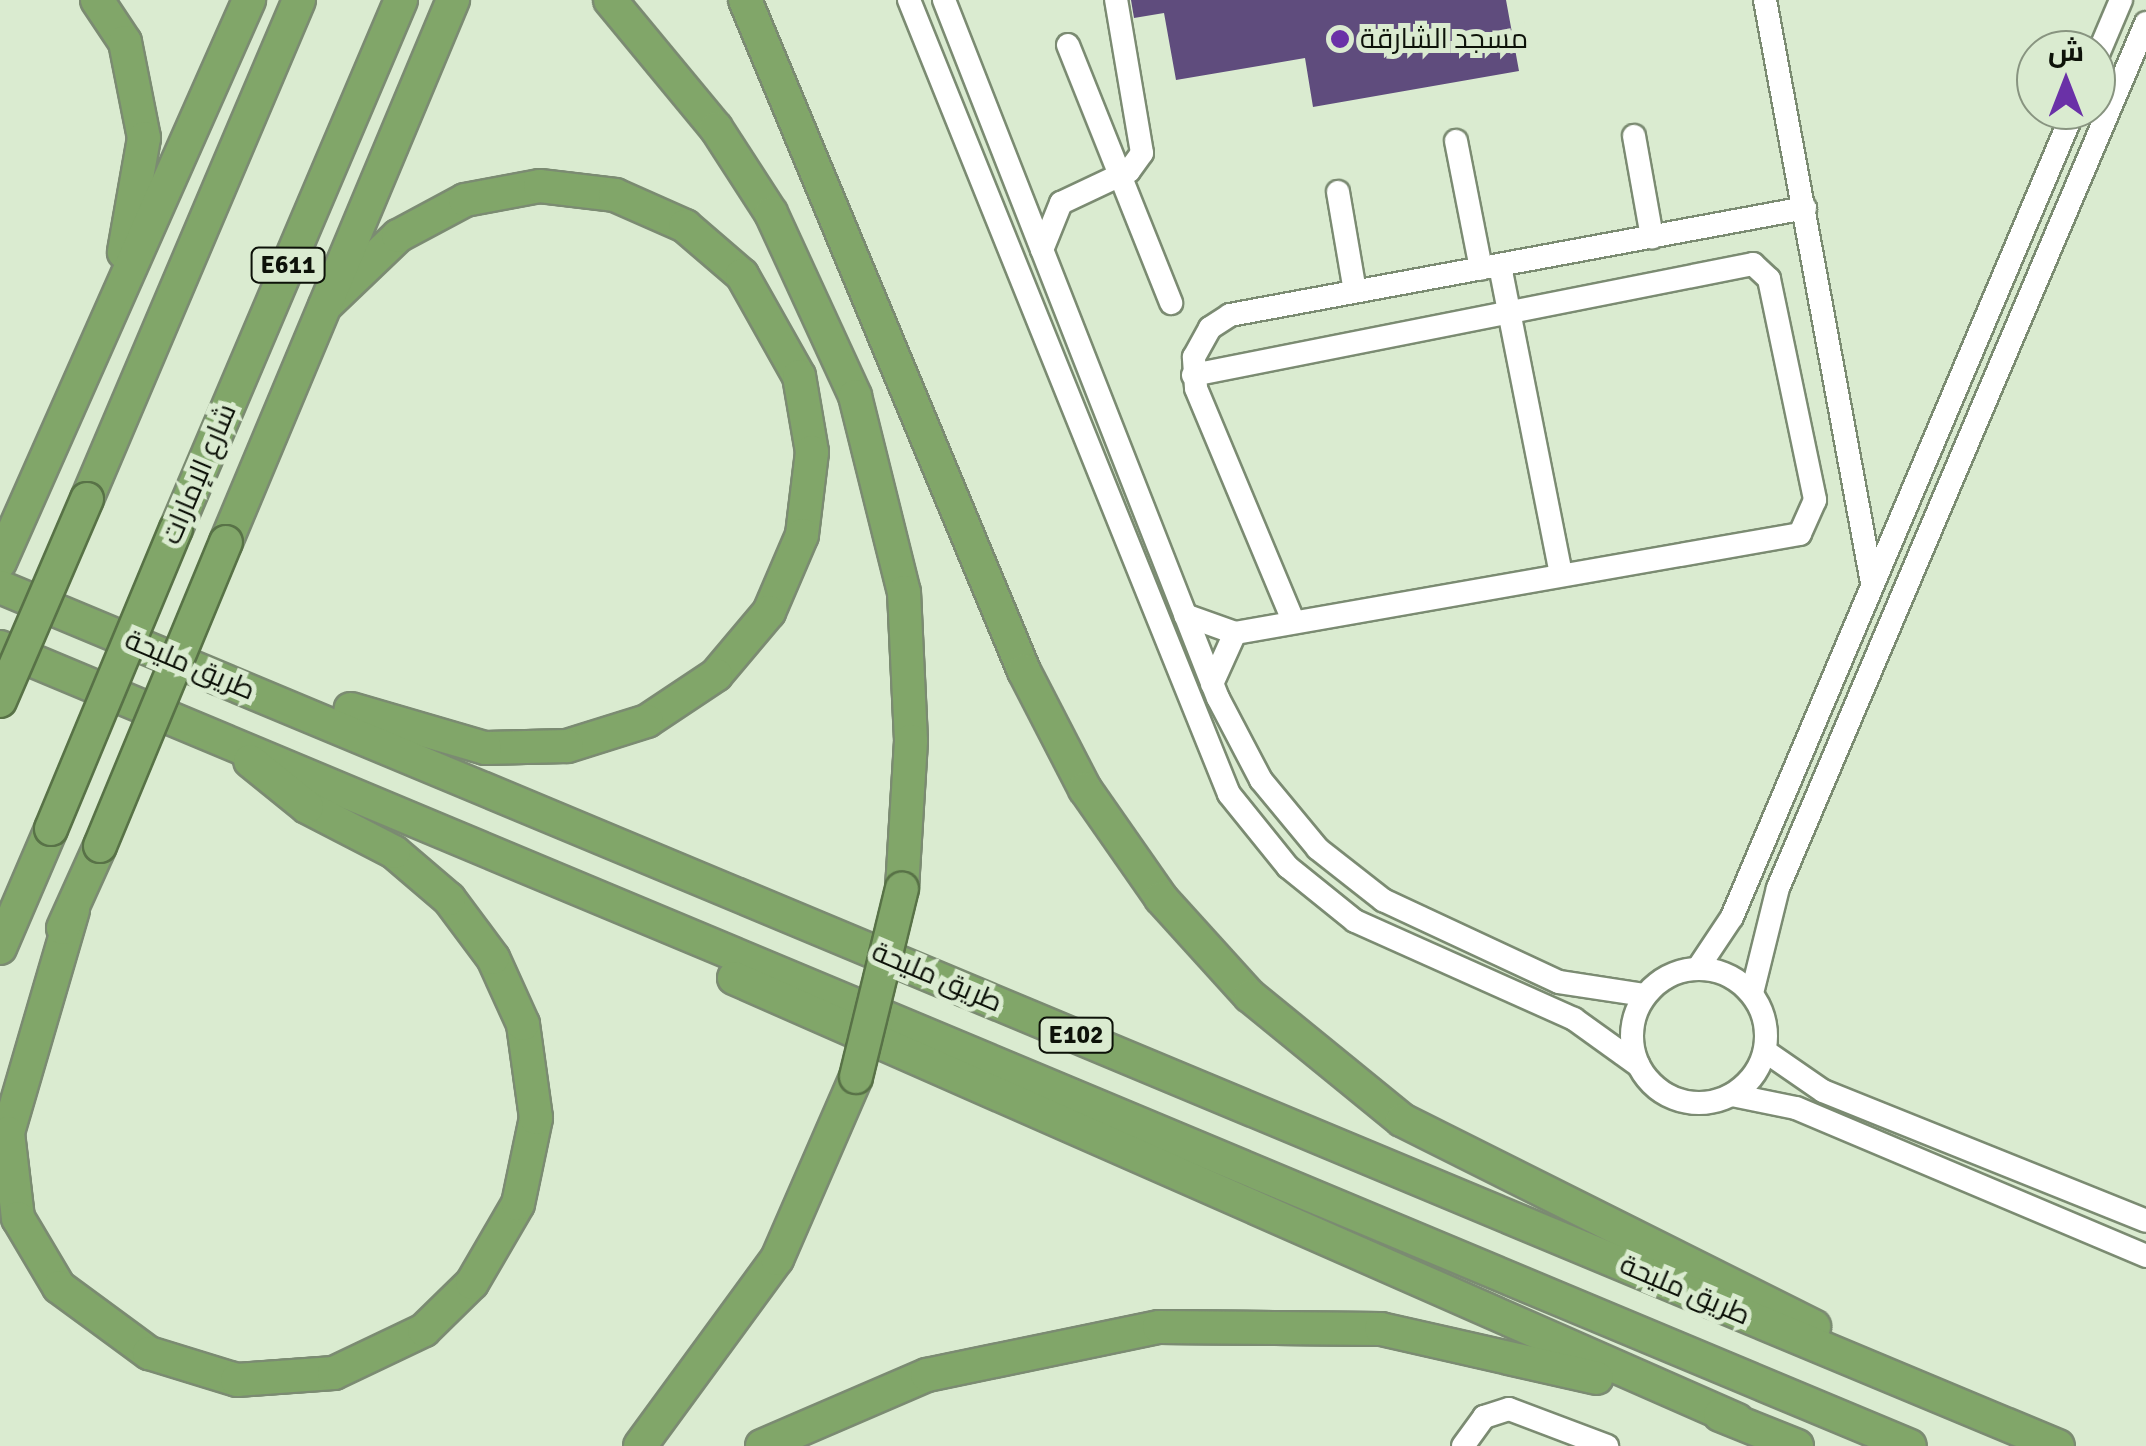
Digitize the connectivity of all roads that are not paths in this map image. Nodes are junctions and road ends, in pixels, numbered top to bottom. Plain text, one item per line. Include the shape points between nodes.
1 (96, 0) edge
2 (249, 0) edge
3 (299, 0) edge
4 (401, 0) edge
5 (453, 0) edge
6 (610, 0) edge
7 (746, 0) edge
8 (909, 0) edge
9 (944, 0) edge
10 (1116, 0) edge
11 (1765, 0) edge
12 (2121, 0) edge
13 (2146, 23) edge
14 (2108, 30) edge
15 (1068, 45) dead end
16 (2066, 130) edge
17 (1634, 136) dead end
18 (1456, 141) dead end
19 (1120, 176) junction
20 (1015, 185) junction
21 (1338, 192) dead end
22 (983, 193) junction
23 (1062, 203) junction
24 (1805, 208) junction
25 (1652, 236) junction
26 (1042, 250) junction
27 (1491, 267) junction
28 (1054, 284) junction
29 (1355, 291) junction
30 (1025, 299) junction
31 (1170, 303) dead end
32 (325, 306) junction
33 (1510, 312) junction
34 (1193, 375) junction
35 (75, 398) junction
36 (1858, 492) junction
37 (1904, 513) junction
38 (0, 562) edge
39 (1561, 574) junction
40 (1873, 586) junction
41 (0, 587) edge
42 (1185, 615) junction
43 (1292, 618) junction
44 (1235, 632) junction
45 (0, 647) edge
46 (220, 677) junction
47 (1212, 684) junction
48 (0, 701) edge
49 (232, 744) junction
50 (574, 887) junction
51 (73, 910) junction
52 (0, 948) edge
53 (1698, 968) junction
54 (1752, 993) junction
55 (1646, 995) junction
56 (1765, 1051) junction
57 (0, 1063) edge
58 (1638, 1064) junction
59 (1732, 1095) junction
60 (2146, 1221) edge
61 (2146, 1256) edge
62 (1875, 1370) junction
63 (1737, 1420) junction
64 (640, 1446) edge
65 (762, 1446) edge
66 (1463, 1446) edge
67 (1607, 1446) edge
68 (1797, 1446) edge
69 (1910, 1446) edge
70 (2058, 1446) edge

1 - 35 highway via 125,42 138,89 142,187
2 - 35 highway
3 - 48 highway, bridge
4 - 52 highway, شارع الإمارات / E611, bridge
5 - 32 highway
6 - 64 highway, bridge via 716,128 771,212 855,396 904,592 911,741 902,889 856,1077 777,1259
7 - 62 highway via 1024,671 1085,789 1161,898 1250,996 1402,1120 1514,1183 1743,1286
8 - 22 street
9 - 20 street
10 - 19 street via 1143,144
11 - 24 street
12 - 14 street
13 - 54 street via 1778,888
15 - 19 street
16 - 37 street
17 - 25 street
18 - 27 street
19 - 23 street
19 - 31 street
20 - 22 street
20 - 23 street
20 - 26 street
21 - 29 street
22 - 30 street
23 - 26 street
24 - 25 street
24 - 36 street
25 - 27 street
26 - 28 street
27 - 29 street
27 - 33 street
28 - 30 street
28 - 42 street
29 - 34 street via 1220,321 1198,346
30 - 58 street via 1198,738 1247,821 1354,921 1574,1020
32 - 46 highway via 398,236 465,200 578,188 651,208 716,248 782,336 812,452 802,535 745,645 683,700 608,737 485,748
32 - 51 highway, bridge
33 - 34 street
33 - 39 street
33 - 39 street via 1758,266 1769,279 1815,500 1800,534
34 - 43 street
35 - 38 highway
36 - 37 street via 1876,513
36 - 40 street
37 - 40 street
39 - 43 street
40 - 53 street via 1732,917
41 - 46 highway, طريق مليحة / E102
42 - 44 street
42 - 47 street
43 - 44 street
44 - 47 street
45 - 49 highway, طريق مليحة / E102
46 - 62 highway, طريق مليحة / E102
47 - 55 street via 1279,805 1360,884 1559,982
49 - 50 highway, طريق مليحة / E102
49 - 51 highway via 286,793 394,852 436,886 493,958 523,1024 536,1103 527,1176 491,1256 449,1308 366,1362 268,1383 148,1353 59,1287 18,1218 8,1133
50 - 63 highway via 728,975
50 - 69 highway, طريق مليحة / E102
51 - 57 highway
53 - 54 street
53 - 55 street
54 - 56 street
55 - 58 street via 1632,1029
56 - 59 street
56 - 60 street via 1823,1091
58 - 59 street via 1685,1102
59 - 61 street via 1796,1108
62 - 70 highway, طريق مليحة / E102
63 - 65 highway via 1425,1335 1218,1323 1114,1331 973,1361
63 - 68 highway
66 - 67 street via 1484,1417 1509,1409

